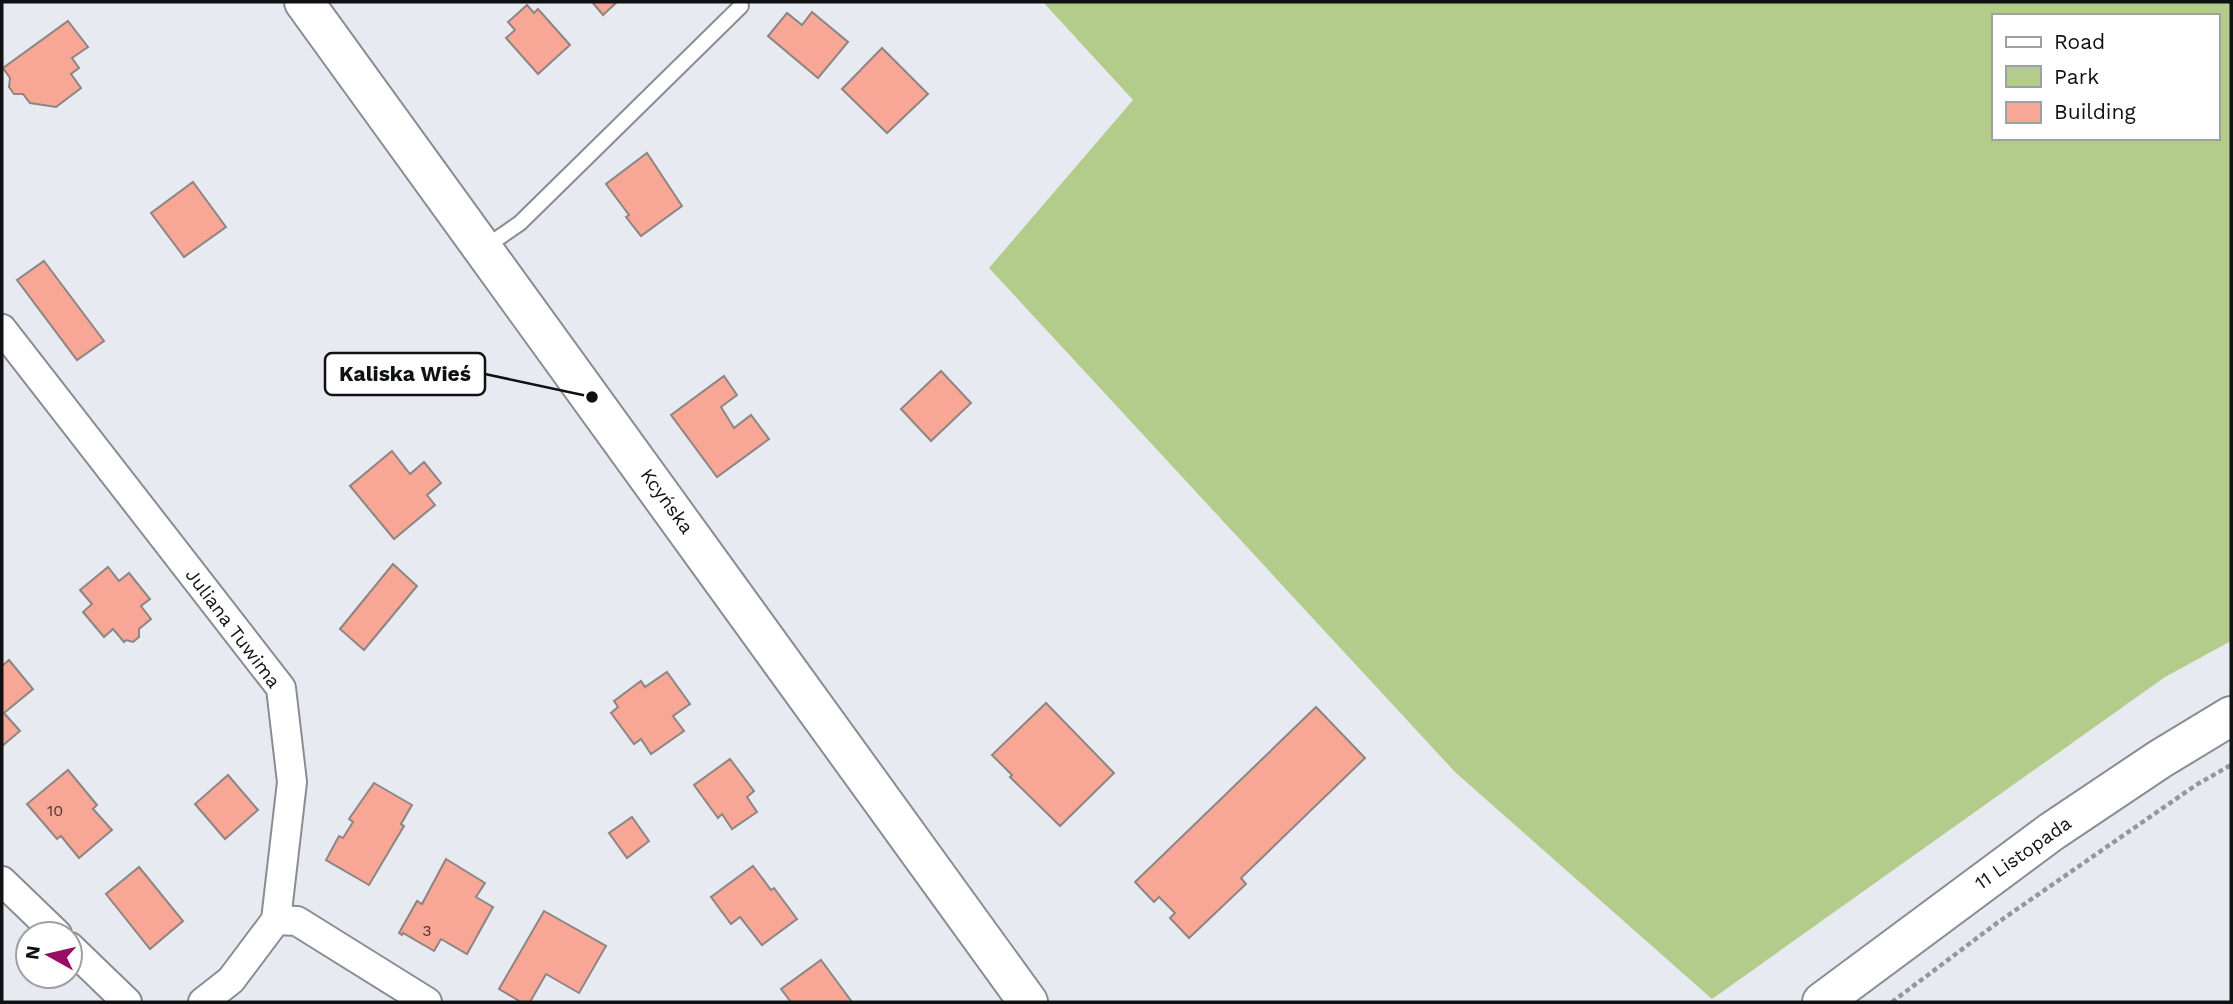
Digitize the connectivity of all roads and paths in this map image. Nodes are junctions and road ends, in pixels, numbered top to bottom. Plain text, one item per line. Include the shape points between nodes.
1 (304, 2) edge
2 (741, 6) dead end
3 (483, 249) junction
4 (2, 329) edge
5 (2231, 716) edge
6 (2231, 765) edge
7 (2, 881) edge
8 (42, 920) edge
9 (276, 920) junction
10 (84, 961) edge
11 (127, 1002) edge
12 (203, 1002) edge
13 (427, 1002) edge
14 (1028, 1002) edge
15 (1822, 1002) edge
16 (1892, 1002) edge

1 - 3 main road, Kcyńska
2 - 3 lane via 520,223
3 - 14 main road, Kcyńska
4 - 9 street, Juliana Tuwima via 281,688 292,782
5 - 15 main road, 11 Listopada via 2051,832
6 - 16 path via 1997,923
7 - 8 street
9 - 12 street via 231,980
9 - 13 street via 297,921
10 - 11 street

